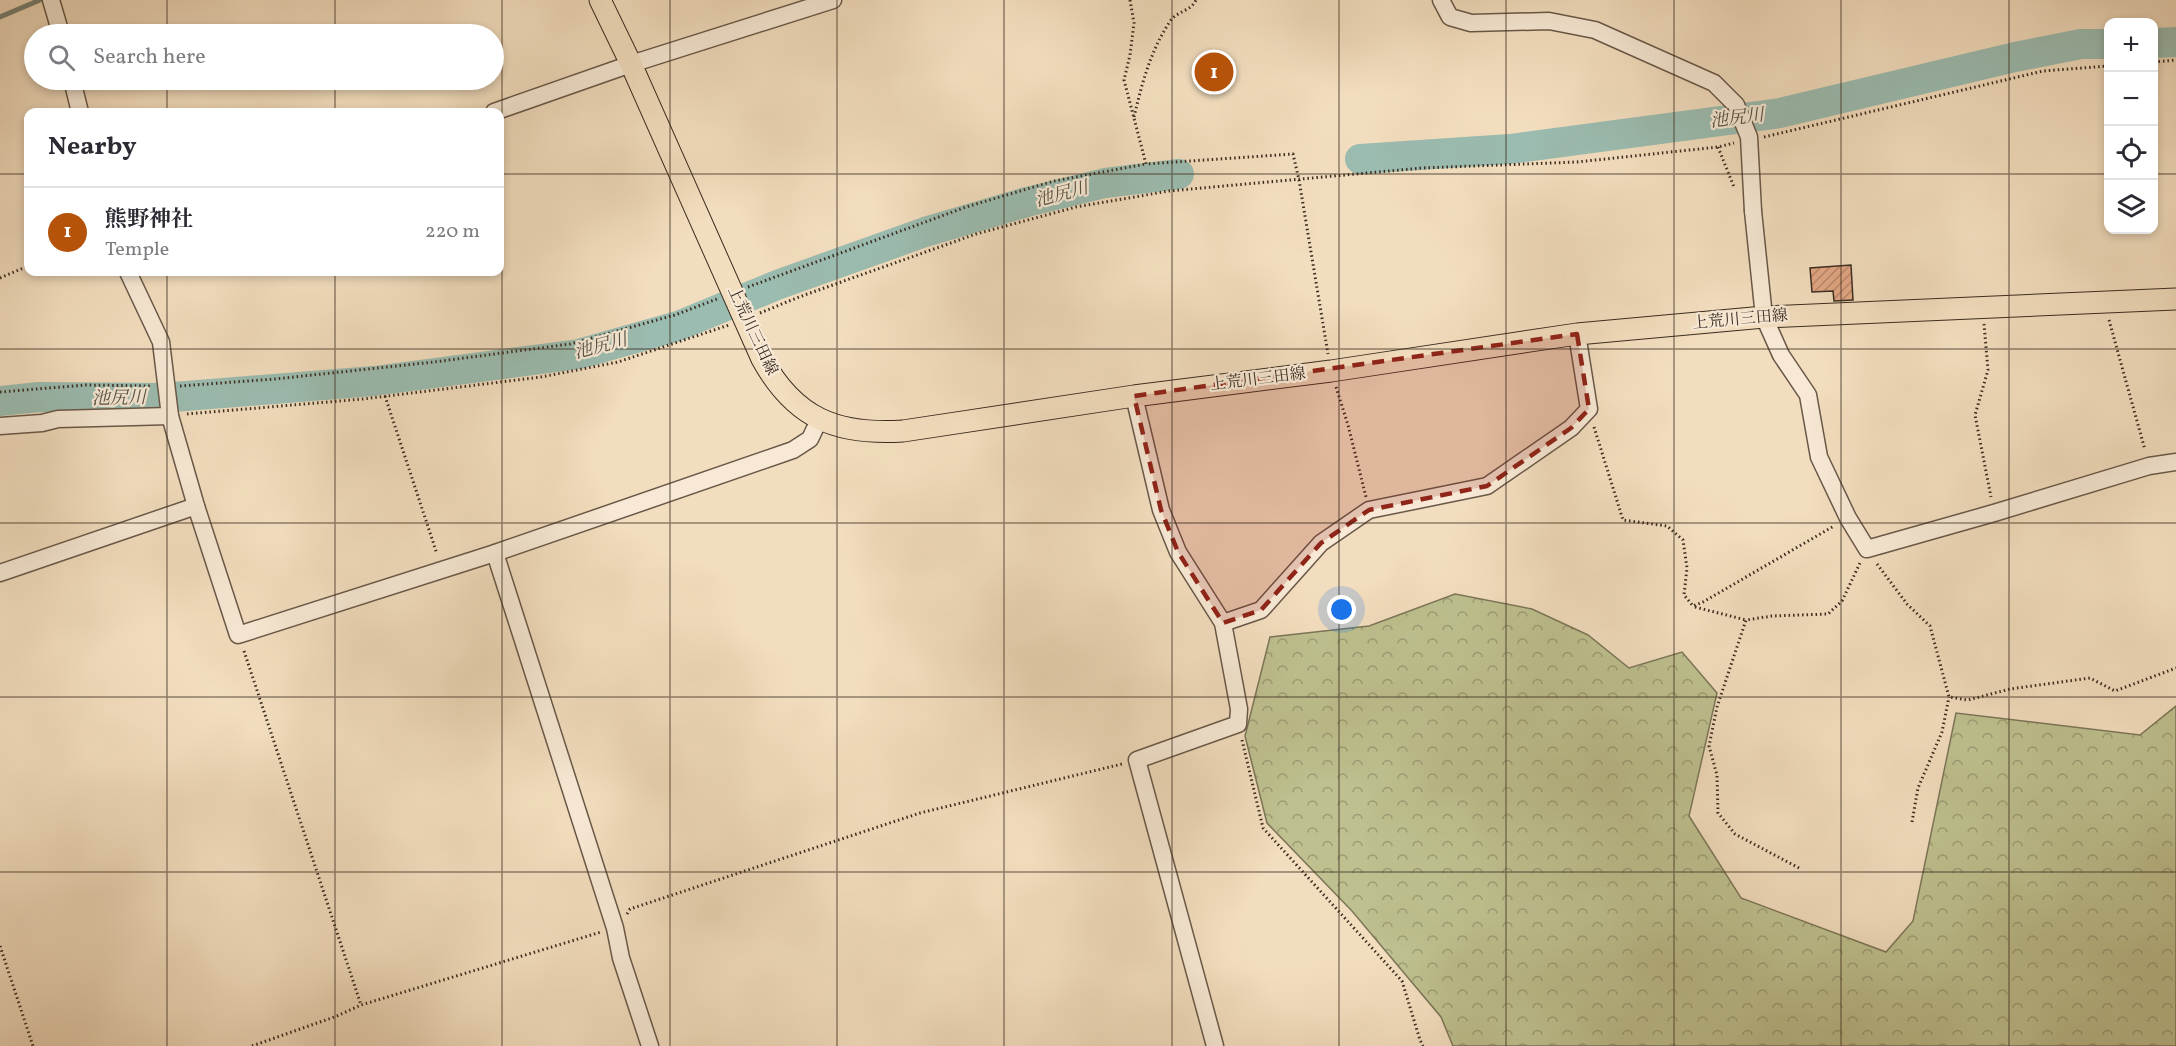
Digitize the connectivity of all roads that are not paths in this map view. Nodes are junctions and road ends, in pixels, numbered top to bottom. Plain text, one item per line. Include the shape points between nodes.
1 (600, 0) edge
2 (833, 0) edge
3 (1441, 0) edge
4 (53, 4) edge
5 (58, 24) edge
6 (631, 64) junction
7 (74, 90) edge
8 (79, 108) edge
9 (504, 108) edge
10 (130, 276) edge
11 (2176, 299) edge
12 (1764, 317) junction
13 (1577, 334) junction
14 (1134, 396) junction
15 (170, 416) junction
16 (819, 420) junction
17 (0, 426) edge
18 (2176, 462) edge
19 (196, 506) junction
20 (495, 553) junction
21 (0, 573) edge
22 (1223, 622) junction
23 (650, 1046) edge
24 (1215, 1046) edge

1 - 6 main road, 上荒川三田線
2 - 6 street
3 - 12 street, bridge via 1450,17 1464,22 1549,21 1595,30 1714,83 1736,105 1749,137
4 - 5 street
6 - 9 street
6 - 16 main road, 上荒川三田線 via 774,381 794,403
7 - 8 street
10 - 15 street via 161,342
11 - 12 main road, 上荒川三田線
12 - 13 main road, 上荒川三田線
12 - 18 street via 1781,355 1808,395 1819,457 1867,549 2149,466
13 - 14 main road, 上荒川三田線
13 - 22 street via 1589,410 1571,428 1487,486 1369,510 1321,543 1261,610
14 - 16 main road, 上荒川三田線 via 903,431 873,433
14 - 22 street via 1161,510 1178,552
15 - 17 street via 58,419
15 - 19 street
16 - 20 street via 810,439 794,450
19 - 20 street via 238,635
19 - 21 street
20 - 23 street
22 - 24 street via 1239,709 1238,724 1137,760

